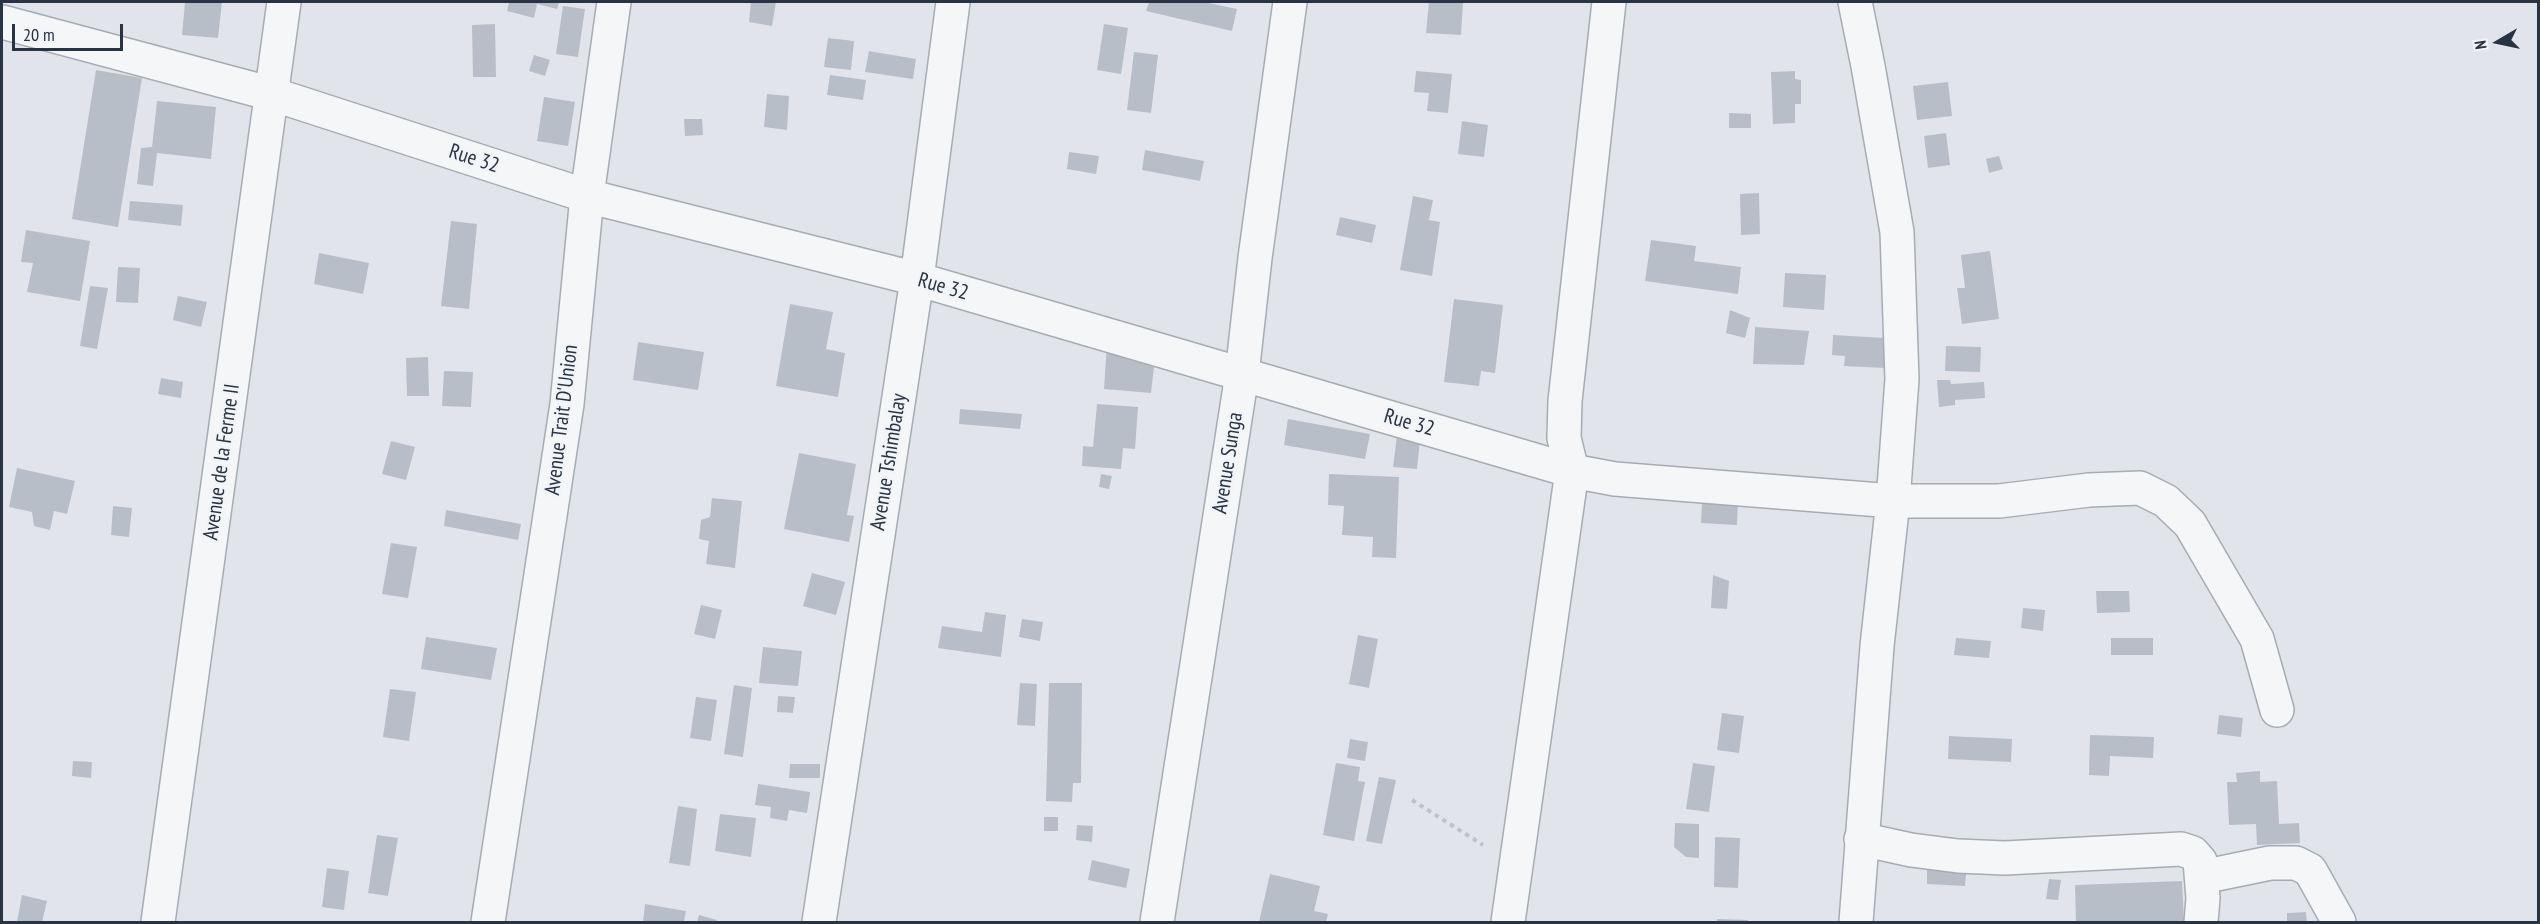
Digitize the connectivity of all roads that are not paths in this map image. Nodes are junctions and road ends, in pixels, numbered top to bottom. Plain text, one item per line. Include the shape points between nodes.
1 (284, 2) edge
2 (614, 2) edge
3 (953, 2) edge
4 (1290, 2) edge
5 (1609, 2) edge
6 (1855, 2) edge
7 (2, 22) edge
8 (272, 94) junction
9 (587, 196) junction
10 (917, 279) junction
11 (1242, 374) junction
12 (1572, 471) junction
13 (1893, 501) junction
14 (2277, 710) dead end
15 (1861, 839) junction
16 (2202, 876) junction
17 (158, 922) edge
18 (488, 922) edge
19 (819, 922) edge
20 (1156, 922) edge
21 (1508, 922) edge
22 (1856, 922) edge
23 (2201, 922) edge
24 (2339, 922) edge

1 - 8 street, Avenue de la Ferme II
2 - 9 street, Avenue Trait D'Union
3 - 10 street, Avenue Tshimbalay
4 - 11 street, Avenue Sunga
5 - 12 street via 1565,401 1564,438
6 - 13 street via 1897,232 1902,379
7 - 8 street, Rue 32
8 - 9 street, Rue 32
8 - 17 street, Avenue de la Ferme II
9 - 10 street, Rue 32
9 - 18 street, Avenue Trait D'Union via 567,404
10 - 11 street, Rue 32
10 - 19 street, Avenue Tshimbalay
11 - 12 street, Rue 32
11 - 20 street, Avenue Sunga
12 - 13 street, Rue 32 via 1615,479
12 - 21 street
13 - 14 street, Rue 32 via 1999,501 2089,490 2140,489 2166,501 2190,524 2257,639
13 - 15 street
15 - 16 street via 1911,850 2005,858 2181,849 2193,853 2200,861
15 - 22 street
16 - 23 street
16 - 24 street via 2270,863 2296,863 2310,870

